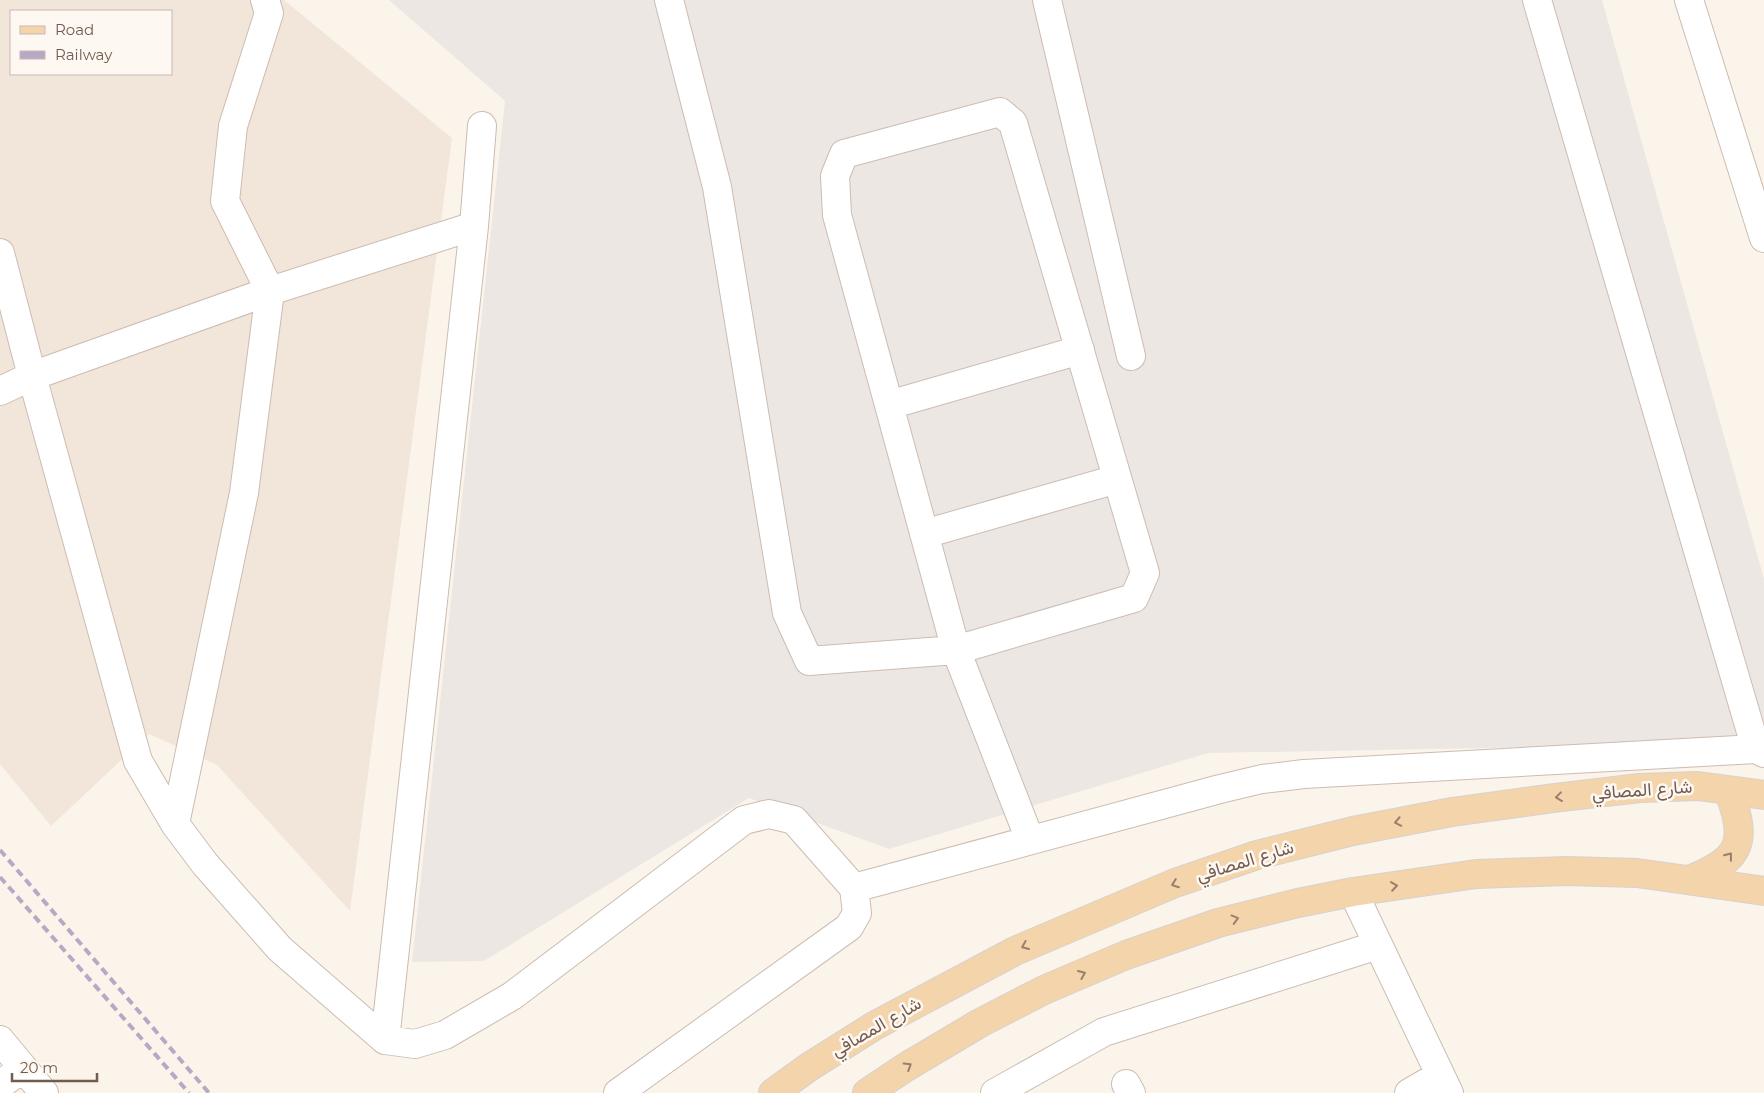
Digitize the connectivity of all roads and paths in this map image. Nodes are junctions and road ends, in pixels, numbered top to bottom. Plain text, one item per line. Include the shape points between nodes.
1 (265, 0) edge
2 (670, 0) edge
3 (1047, 0) edge
4 (1537, 0) edge
5 (1689, 0) edge
6 (482, 126) dead end
7 (474, 226) junction
8 (1764, 238) edge
9 (0, 253) edge
10 (270, 291) junction
11 (1080, 350) junction
12 (1131, 356) dead end
13 (32, 376) junction
14 (0, 391) edge
15 (889, 405) junction
16 (1117, 478) junction
17 (924, 534) junction
18 (956, 650) junction
19 (1760, 751) edge
20 (1728, 790) junction
21 (1764, 795) edge
22 (175, 824) junction
23 (1030, 840) junction
24 (1689, 880) junction
25 (854, 888) junction
26 (1764, 891) edge
27 (1354, 892) junction
28 (1378, 945) junction
29 (0, 1040) edge
30 (385, 1040) junction
31 (23, 1068) junction
32 (1444, 1084) edge
33 (0, 1085) edge
34 (44, 1093) edge
35 (618, 1093) edge
36 (773, 1093) edge
37 (867, 1093) edge
38 (994, 1093) edge
39 (1409, 1093) edge

1 - 10 street via 269,13 233,126 224,201
2 - 18 street via 717,187 787,614 808,661
3 - 12 street
4 - 19 street
5 - 8 street
6 - 7 street
7 - 10 street
7 - 30 street
9 - 13 street
10 - 13 street
10 - 22 street via 244,493
11 - 15 street
11 - 15 street via 1013,122 1000,112 844,154 835,176 837,215
11 - 16 street
13 - 14 street
13 - 22 street via 138,761
15 - 17 street
16 - 17 street
16 - 18 street via 1145,573 1134,598
17 - 18 street
18 - 23 street
19 - 23 street via 1304,774 1262,779
20 - 21 main road, شارع المصافي
24 -> 20 main road via 1713,871 1736,846 1739,821
20 -> 36 main road, شارع المصافي via 1698,786 1640,788 1452,812 1352,830 1257,855 1175,883 1015,951 874,1026
22 - 30 street via 205,864 280,949
23 - 25 street
24 - 26 main road
27 -> 24 main road via 1476,874 1567,871 1637,873
25 - 30 street via 794,820 769,814 744,820 512,996 445,1035 415,1044
25 - 35 street via 857,913 849,928
27 - 28 street
37 -> 27 main road via 980,1023 1044,990 1126,955 1218,924
28 - 32 street
28 - 38 street via 1104,1032
29 - 31 street
31 - 33 street
31 - 34 street
32 - 39 street

